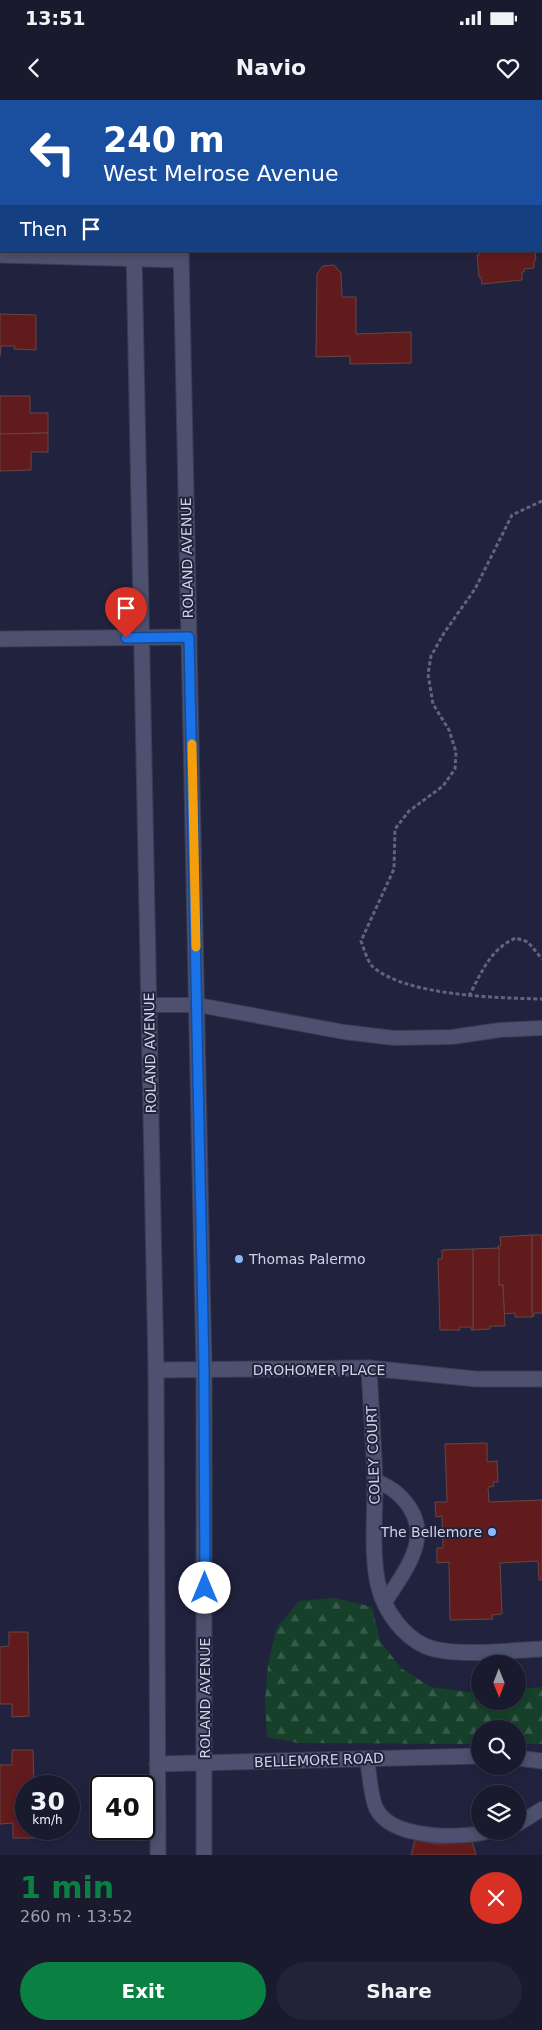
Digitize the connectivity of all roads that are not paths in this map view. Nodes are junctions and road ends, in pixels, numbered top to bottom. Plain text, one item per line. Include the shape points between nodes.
1 (0, 255) edge
2 (134, 255) edge
3 (181, 256) edge
4 (189, 637) junction
5 (141, 638) junction
6 (0, 640) edge
7 (150, 1005) junction
8 (198, 1005) junction
9 (542, 1028) edge
10 (368, 1368) junction
11 (204, 1369) junction
12 (156, 1370) junction
13 (542, 1379) edge
14 (375, 1480) junction
15 (385, 1602) junction
16 (542, 1649) edge
17 (471, 1756) edge
18 (367, 1758) junction
19 (526, 1759) edge
20 (542, 1761) edge
21 (204, 1763) junction
22 (157, 1764) junction
23 (542, 1809) edge
24 (526, 1819) edge
25 (471, 1834) edge
26 (158, 1855) edge
27 (204, 1855) edge

1 - 2 street
2 - 3 street
2 - 5 street, ROLAND AVENUE
3 - 4 street, ROLAND AVENUE
4 - 5 street
4 - 8 street, ROLAND AVENUE
5 - 6 street
5 - 7 street, ROLAND AVENUE
7 - 8 lane
7 - 12 street, ROLAND AVENUE
8 - 9 lane via 394,1038 452,1037
8 - 11 street, ROLAND AVENUE
10 - 11 street, DROHOMER PLACE
10 - 13 street, DROHOMER PLACE via 476,1379
10 - 14 street, COLEY COURT
11 - 12 street, DROHOMER PLACE
11 - 21 street, ROLAND AVENUE
12 - 22 street, ROLAND AVENUE
14 - 15 street, COLEY COURT via 376,1571
14 - 15 lane via 396,1492 409,1506 418,1527 413,1559
15 - 16 street, COLEY COURT via 410,1637 426,1646 450,1652
17 - 18 street, BELLEMORE ROAD
18 - 21 street, BELLEMORE ROAD
18 - 25 lane via 376,1808 390,1824 427,1835
19 - 20 street
21 - 22 street, BELLEMORE ROAD
21 - 27 street, ROLAND AVENUE
22 - 26 street, ROLAND AVENUE
23 - 24 lane

